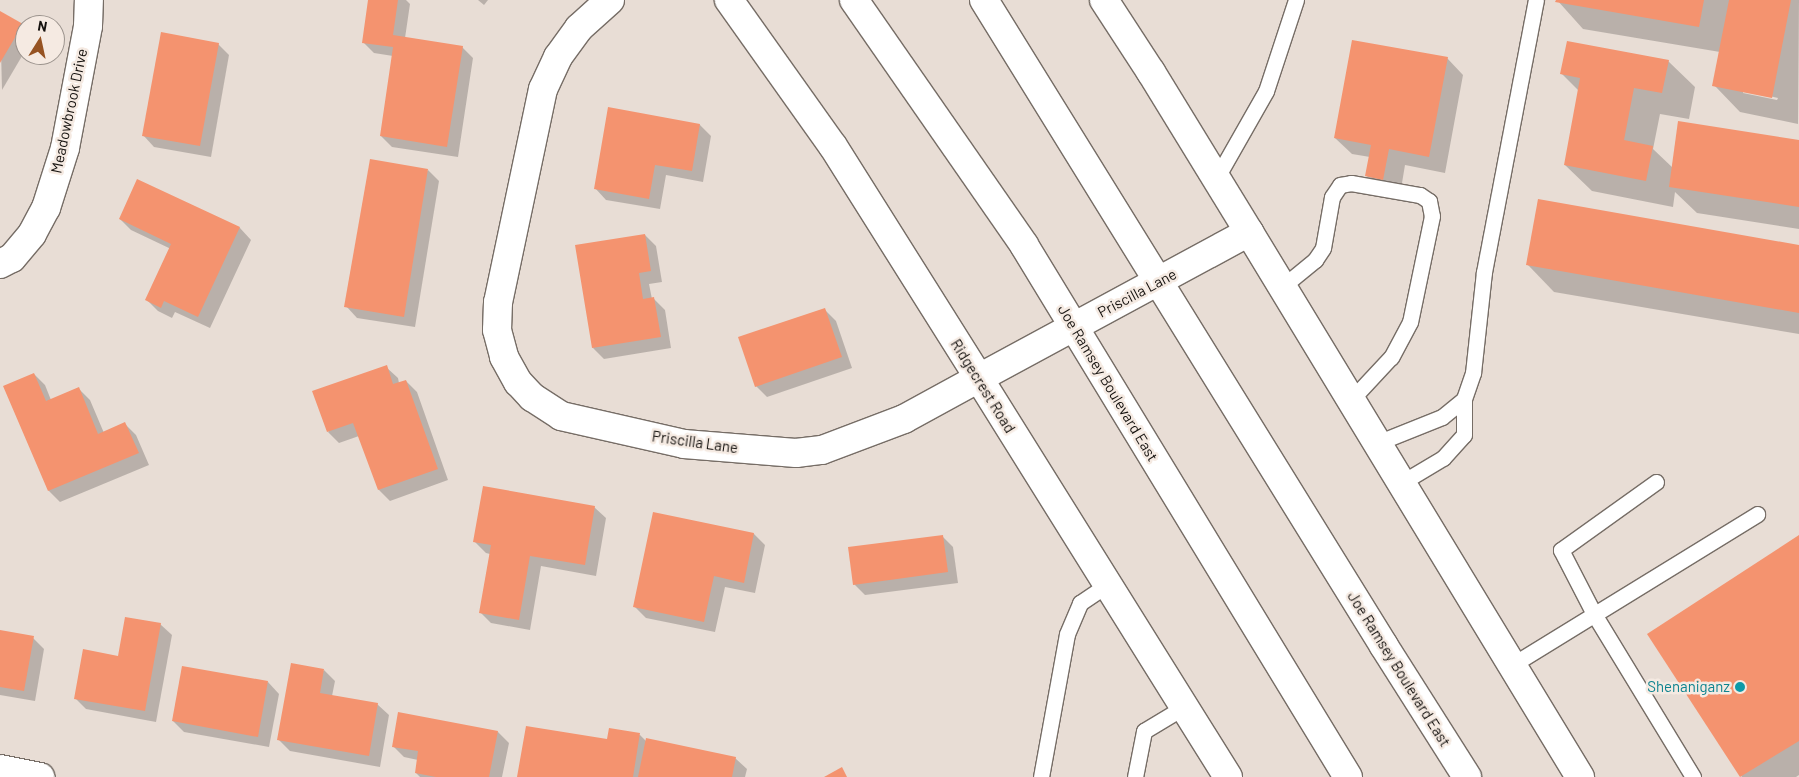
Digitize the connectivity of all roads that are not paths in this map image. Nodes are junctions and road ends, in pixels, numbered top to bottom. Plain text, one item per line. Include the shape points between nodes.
1 (89, 0) edge
2 (610, 0) edge
3 (729, 0) edge
4 (854, 0) edge
5 (984, 0) edge
6 (1104, 0) edge
7 (1296, 0) edge
8 (1536, 0) edge
9 (1216, 179) junction
10 (1248, 232) junction
11 (0, 264) edge
12 (1158, 281) junction
13 (1282, 287) junction
14 (1074, 327) junction
15 (979, 378) junction
16 (1464, 399) junction
17 (1350, 400) junction
18 (1377, 443) junction
19 (1656, 482) dead end
20 (1401, 483) junction
21 (1757, 514) dead end
22 (1108, 584) junction
23 (1594, 614) junction
24 (1512, 665) junction
25 (1184, 707) junction
26 (0, 769) edge
27 (40, 777) edge
28 (1042, 777) edge
29 (1135, 777) edge
30 (1228, 777) edge
31 (1348, 777) edge
32 (1467, 777) edge
33 (1580, 777) edge
34 (1693, 777) edge

1 - 11 main road, Meadowbrook Drive via 88,26 65,148 46,208 32,234 12,258
2 - 15 main road, Priscilla Lane via 579,28 558,57 543,88 498,302 497,330 504,357 518,382 532,398 561,416 684,444 796,453 822,450 889,425
3 - 15 main road, Ridgecrest Road via 832,145
4 - 14 main road, Joe Ramsey Boulevard East via 1024,245
5 - 12 main road, Joe Ramsey Boulevard East
6 - 9 main road
7 - 9 lane via 1266,91
8 - 16 lane via 1484,272 1473,373
9 - 10 main road
10 - 12 main road, Priscilla Lane
10 - 13 main road
12 - 14 main road, Priscilla Lane
12 - 32 main road, Joe Ramsey Boulevard East
13 - 17 main road
13 - 17 lane via 1315,260 1323,248 1332,197 1340,185 1351,183 1420,195 1428,201 1432,216 1410,322 1391,357
14 - 15 main road, Priscilla Lane
14 - 31 main road, Joe Ramsey Boulevard East
15 - 22 main road, Ridgecrest Road
16 - 18 lane via 1442,417
16 - 20 lane via 1464,435 1443,458
17 - 18 main road
18 - 20 main road
19 - 23 lane via 1562,550
20 - 24 main road
21 - 23 lane
22 - 25 main road, Ridgecrest Road
22 - 28 lane via 1080,603 1067,634
23 - 24 lane
23 - 34 lane
24 - 33 main road
25 - 29 lane via 1144,731
25 - 30 main road, Ridgecrest Road
26 - 27 main road

